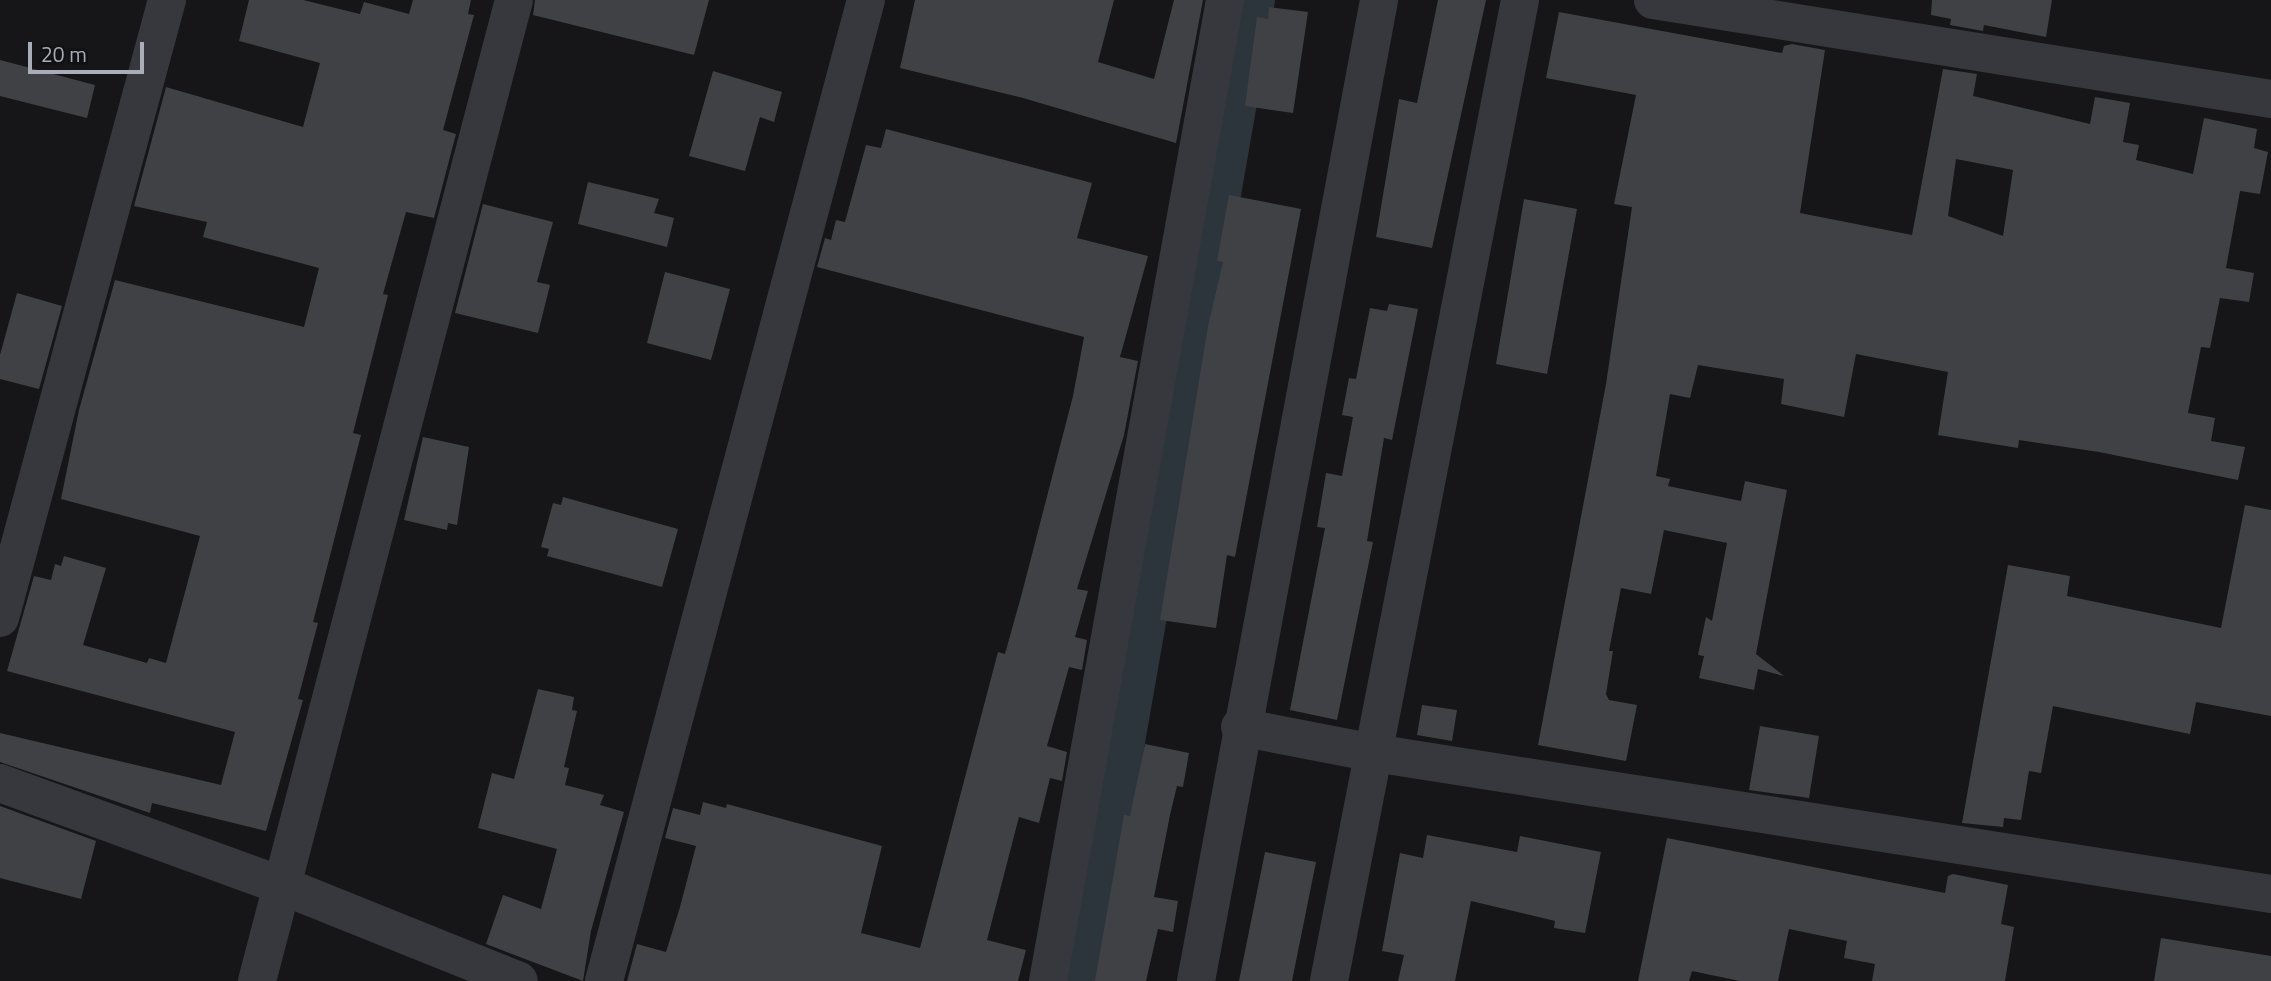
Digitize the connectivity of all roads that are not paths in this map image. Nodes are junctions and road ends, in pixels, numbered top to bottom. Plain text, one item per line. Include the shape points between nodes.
1 (166, 0) edge
2 (514, 0) edge
3 (866, 0) edge
4 (1225, 0) edge
5 (1378, 0) edge
6 (1520, 0) edge
7 (1653, 0) edge
8 (2271, 99) edge
9 (0, 618) edge
10 (1240, 727) junction
11 (1374, 753) junction
12 (0, 783) edge
13 (283, 886) junction
14 (2271, 894) edge
15 (257, 981) edge
16 (519, 981) edge
17 (604, 981) edge
18 (1048, 981) edge
19 (1196, 981) edge
20 (1329, 981) edge

1 - 9 street
2 - 13 street
3 - 17 street
4 - 18 street
5 - 10 street
6 - 11 street
7 - 8 street
10 - 11 street
10 - 19 street
11 - 14 street
11 - 20 street
12 - 13 street
13 - 15 street
13 - 16 street

